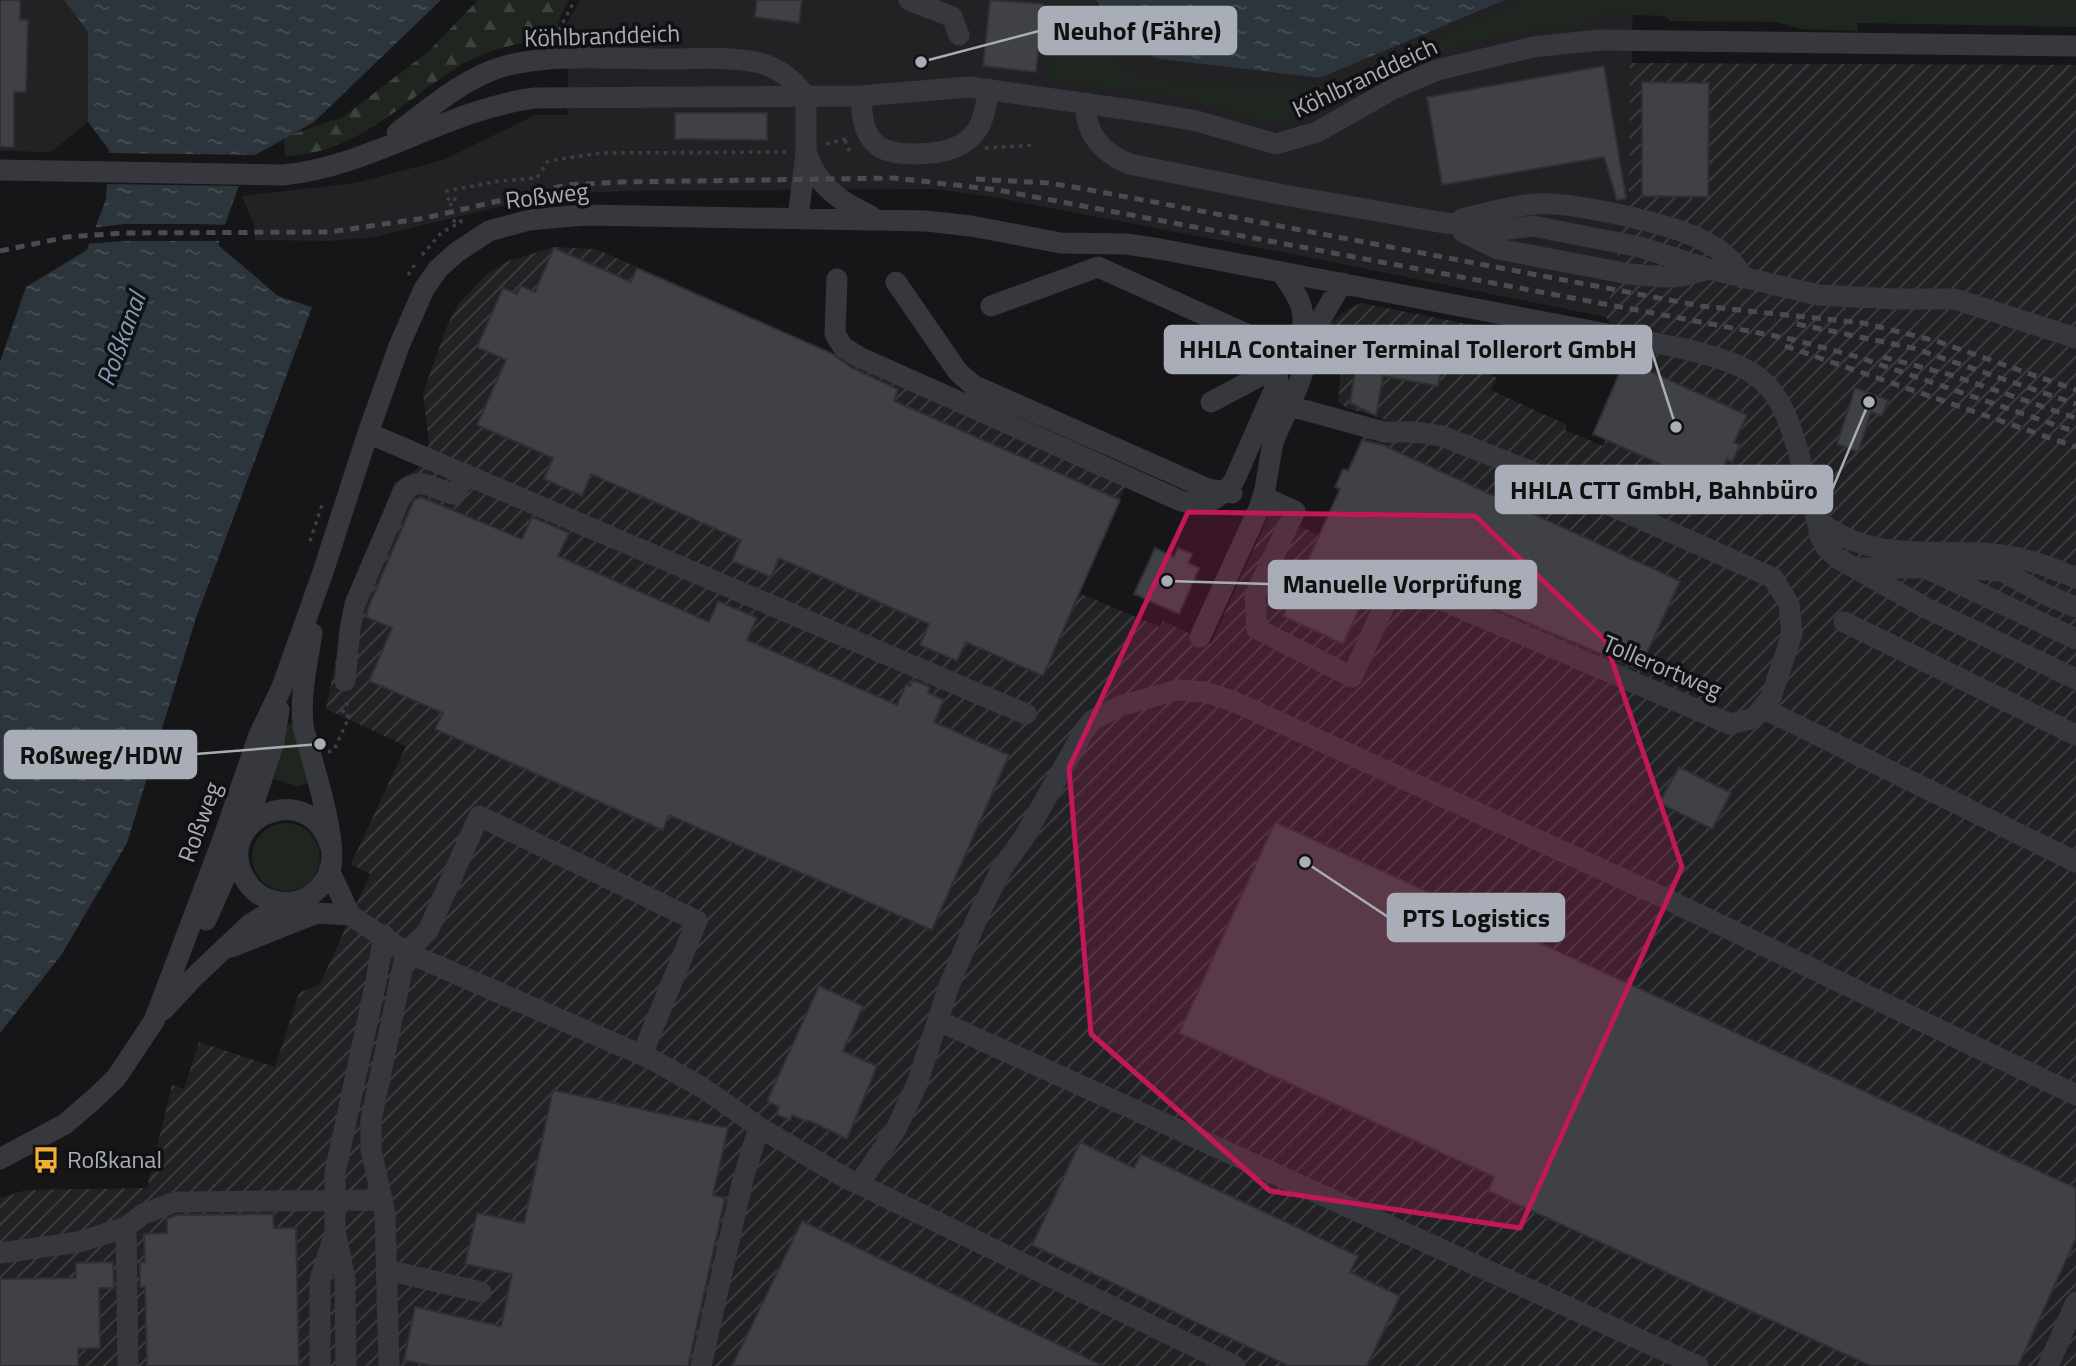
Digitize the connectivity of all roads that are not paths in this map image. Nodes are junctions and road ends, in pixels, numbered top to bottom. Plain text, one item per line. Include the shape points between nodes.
1 (909, 0) edge
2 (959, 35) dead end
3 (2076, 46) edge
4 (989, 89) junction
5 (861, 96) junction
6 (806, 97) junction
7 (1086, 103) junction
8 (806, 148) junction
9 (370, 153) junction
10 (0, 170) edge
11 (798, 218) junction
12 (878, 219) junction
13 (1439, 222) junction
14 (1709, 269) junction
15 (1281, 272) junction
16 (1742, 278) junction
17 (837, 279) dead end
18 (896, 282) dead end
19 (1342, 284) junction
20 (991, 306) dead end
21 (2076, 338) edge
22 (1277, 367) junction
23 (1302, 370) junction
24 (1211, 402) dead end
25 (1290, 406) junction
26 (368, 433) junction
27 (466, 474) junction
28 (1233, 493) junction
29 (1263, 497) junction
30 (1817, 519) junction
31 (1856, 568) junction
32 (1926, 568) junction
33 (322, 575) junction
34 (2076, 578) edge
35 (2076, 607) edge
36 (1844, 622) dead end
37 (1200, 637) dead end
38 (2076, 639) edge
39 (2076, 680) edge
40 (345, 681) dead end
41 (282, 687) junction
42 (1762, 708) junction
43 (1026, 714) dead end
44 (2076, 735) edge
45 (241, 840) junction
46 (330, 845) junction
47 (2076, 863) edge
48 (329, 870) junction
49 (286, 903) junction
50 (317, 914) junction
51 (350, 915) junction
52 (384, 935) junction
53 (221, 951) junction
54 (407, 952) junction
55 (171, 977) junction
56 (154, 1021) junction
57 (939, 1021) junction
58 (642, 1055) junction
59 (2076, 1095) edge
60 (759, 1126) junction
61 (0, 1159) edge
62 (859, 1184) junction
63 (383, 1200) junction
64 (335, 1201) junction
65 (126, 1227) junction
66 (335, 1231) junction
67 (0, 1253) edge
68 (387, 1270) junction
69 (481, 1292) dead end
70 (2076, 1303) edge
71 (128, 1366) edge
72 (320, 1366) edge
73 (346, 1366) edge
74 (389, 1366) edge
75 (701, 1366) edge
76 (1236, 1366) edge
77 (1698, 1366) edge
78 (2048, 1366) edge

1 - 2 street via 951,16
3 - 7 street, Köhlbranddeich via 1598,40 1533,47 1437,69 1317,132 1276,144 1197,121
4 - 5 street, Köhlbranddeich via 935,88
4 - 5 street via 985,112 966,142 954,149 900,154 887,152 868,134
4 - 7 street, Köhlbranddeich
5 - 6 street, Köhlbranddeich
6 - 8 street
6 - 9 street, Köhlbranddeich via 534,98 452,119
6 - 9 street, Köhlbranddeich via 787,76 755,62 548,59 478,77
7 - 13 street via 1090,131 1098,144 1129,164
8 - 11 street
8 - 12 street via 817,178 832,194
9 - 10 street, Köhlbranddeich via 283,175
11 - 12 street, Roßweg
11 - 26 street, Roßweg via 561,216 489,231 457,252 424,289
12 - 15 street, Roßweg via 971,226 1060,243 1126,244
13 - 14 street via 1500,230 1533,226 1640,247
13 - 14 street via 1498,249 1629,274 1682,276
13 - 16 street via 1562,195 1589,197 1677,218 1734,262
14 - 16 street
15 - 19 street, Roßweg
15 - 23 street via 1303,309
16 - 21 street via 1818,295 1955,299
17 - 28 street via 835,334 843,347 859,357 1181,500 1195,505 1210,503
18 - 28 street via 958,372 973,385 1208,489
19 - 23 street via 1325,309
19 - 30 street, Roßweg via 1723,358 1776,394
20 - 22 street via 1098,267 1251,336 1269,352
22 - 24 street
22 - 28 street via 1278,381 1234,481
23 - 25 street
25 - 29 street via 1271,448
25 - 42 street via 1384,432 1441,436 1565,485 1773,578 1789,604 1792,635 1771,697
26 - 27 street
26 - 33 street, Roßweg
27 - 40 street via 455,494 416,482 403,492 355,604
27 - 43 street
29 - 37 street
29 - 42 street, Tollerortweg via 1295,510 1255,596 1256,629 1352,677 1396,580 1730,724 1754,718
30 - 31 street, Roßweg via 1827,549
30 - 34 street via 1852,542 1924,553 2015,557
31 - 32 street
31 - 39 street, Roßweg via 1924,607
32 - 35 street via 2002,571
32 - 38 street
33 - 41 street, Roßweg
33 - 46 street, Roßweg via 302,709
36 - 44 street
41 - 45 street, Roßweg via 274,742
41 - 55 street, Roßweg via 259,736
42 - 47 street
45 - 46 street, Roßweg via 259,817 289,809 313,819
45 - 49 street, Roßweg via 240,866 247,883 261,896
45 - 55 street, Roßweg via 201,931
46 - 48 street, Roßweg
48 - 49 street, Roßweg via 312,894
48 - 51 street, Roßweg
49 - 50 street, Roßweg
49 - 53 street, Roßweg via 249,925
50 - 51 street, Roßweg
50 - 53 street, Roßweg
51 - 52 street
52 - 54 street
52 - 64 street via 335,1173
53 - 56 street, Roßweg
54 - 58 street
54 - 58 street via 428,931 479,816 697,921
54 - 63 street via 371,1119 371,1150
55 - 56 street, Roßweg
56 - 61 street, Roßweg via 116,1078 93,1100 65,1124
57 - 59 street via 978,916 1084,730 1120,706 1189,690 1213,693 1244,706 1660,896
57 - 62 street via 907,1107
57 - 77 street
58 - 60 street via 703,1087
60 - 62 street
60 - 75 street
62 - 76 street
63 - 64 street
63 - 68 street
64 - 65 street via 175,1202 143,1214
64 - 66 street
65 - 67 street via 79,1242
65 - 71 street
66 - 72 street via 320,1279
66 - 73 street via 345,1279
68 - 69 street
68 - 74 street
70 - 78 street

